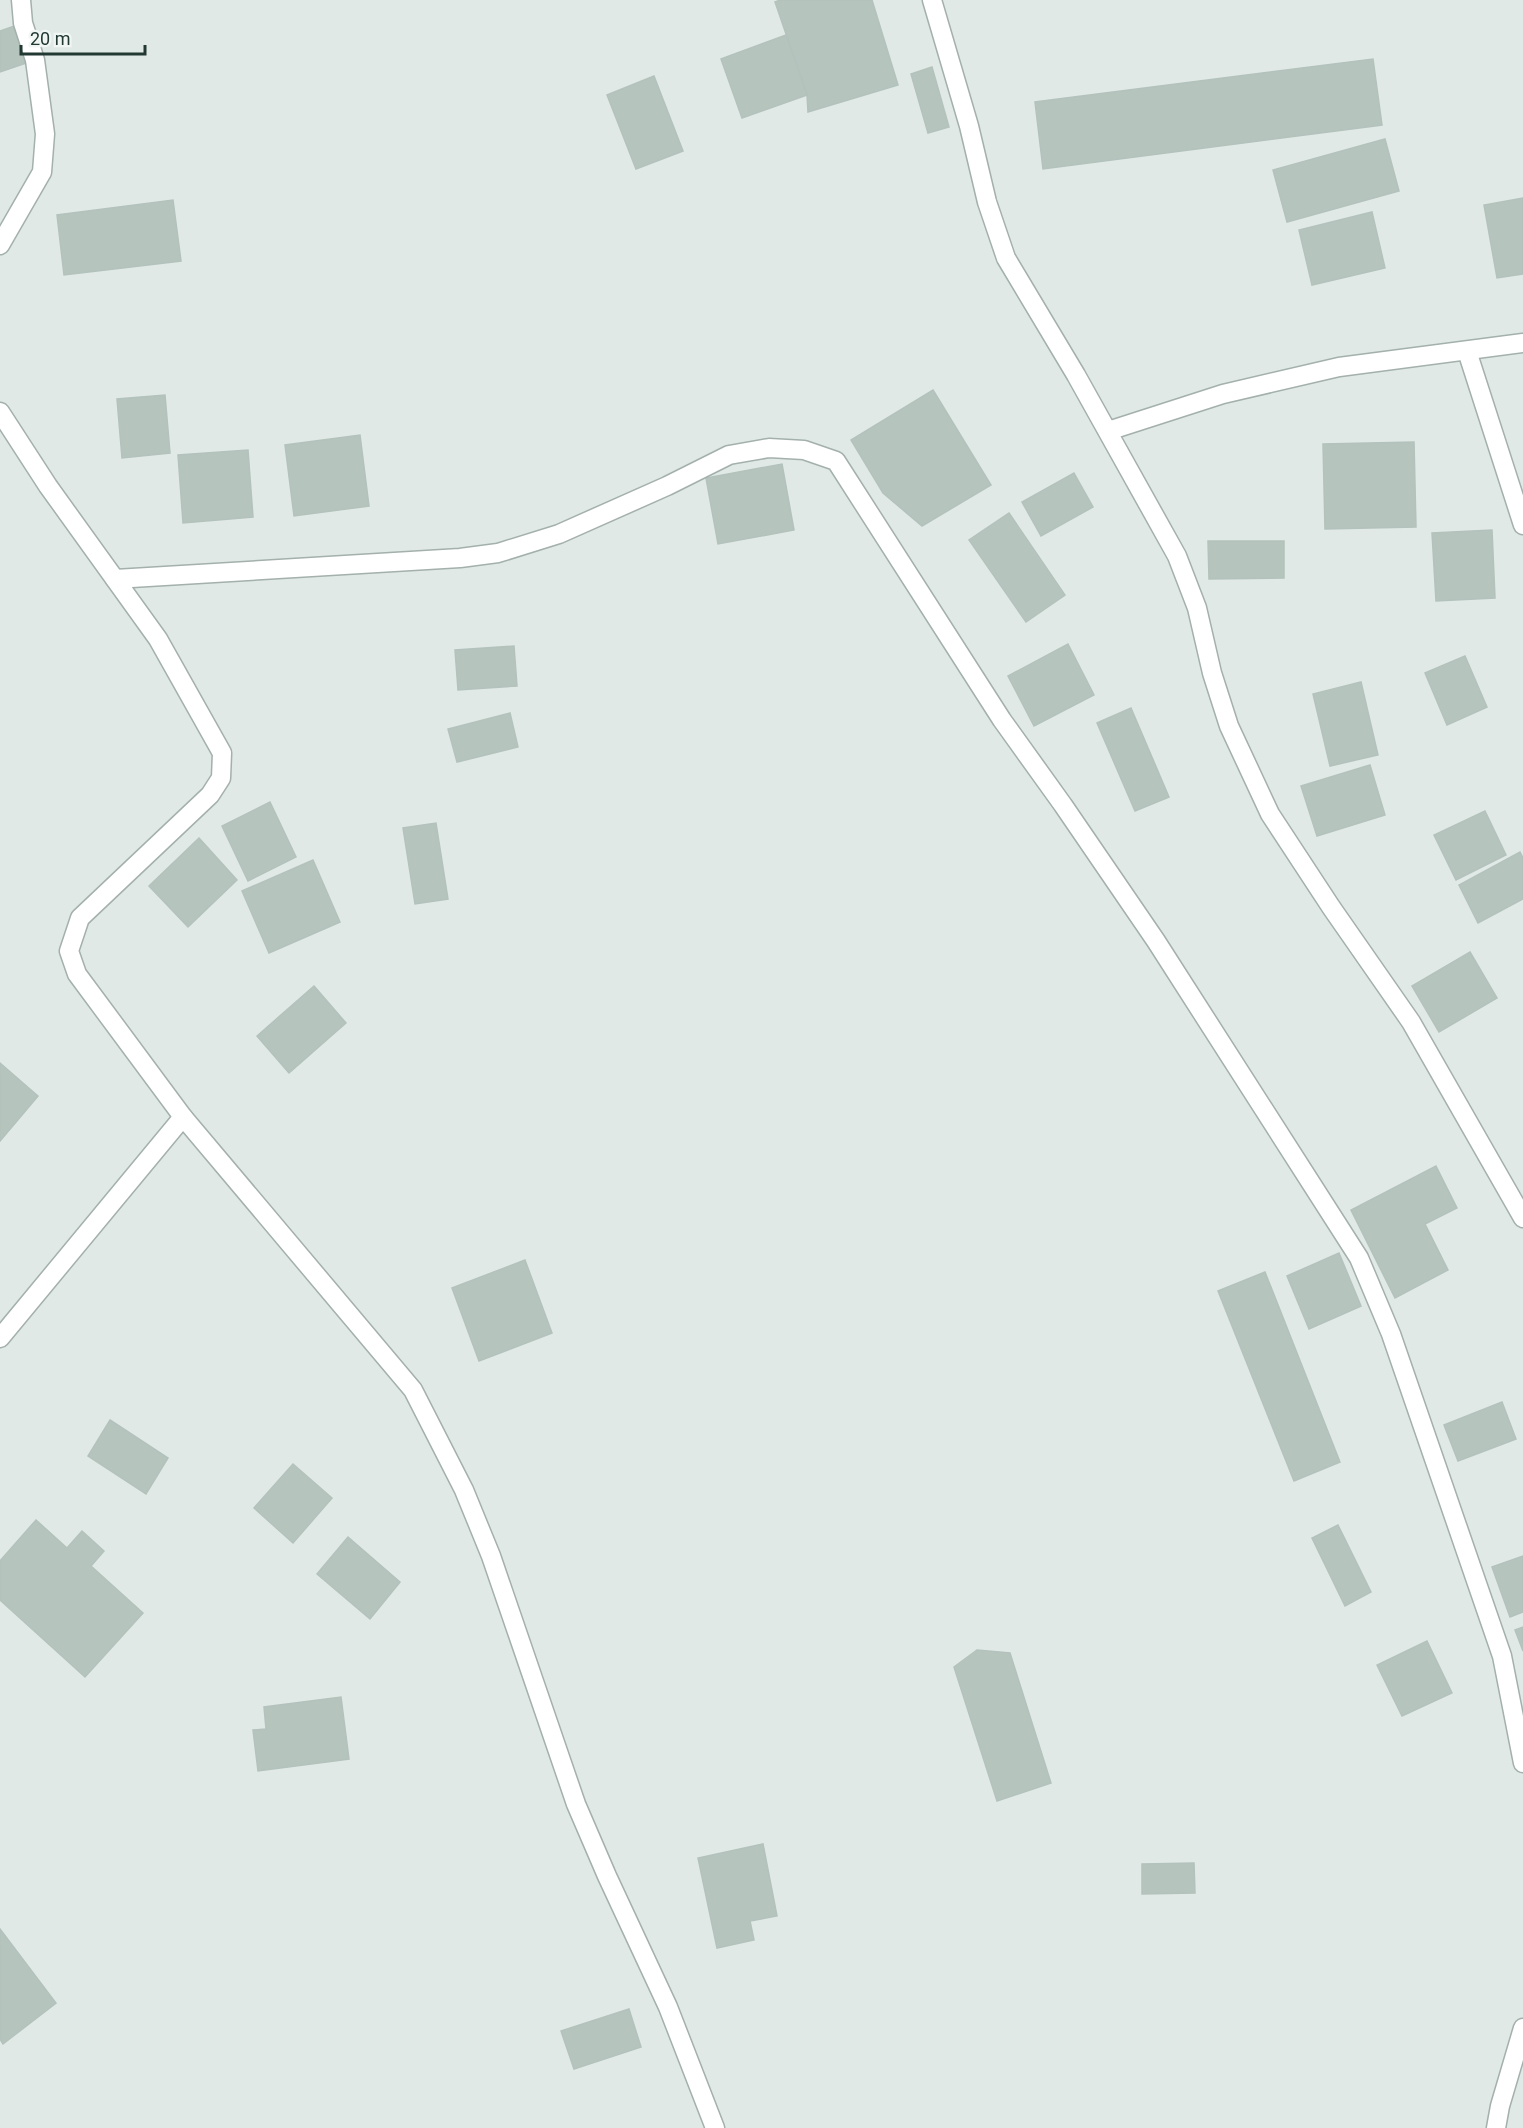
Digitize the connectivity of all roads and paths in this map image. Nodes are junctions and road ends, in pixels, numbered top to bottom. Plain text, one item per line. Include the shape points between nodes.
1 (21, 0) edge
2 (932, 0) edge
3 (0, 245) edge
4 (1523, 344) edge
5 (1467, 351) junction
6 (0, 412) edge
7 (1108, 431) junction
8 (1523, 525) edge
9 (115, 579) junction
10 (183, 1117) junction
11 (1523, 1218) edge
12 (0, 1338) edge
13 (1523, 1762) edge
14 (1523, 2028) edge
15 (715, 2128) edge
16 (1496, 2128) edge

1 - 3 street via 23,22 35,60 45,134 42,172
2 - 7 street via 1006,258
4 - 5 street
5 - 7 street via 1339,367 1222,394
5 - 8 street
6 - 9 street
7 - 11 street via 1178,556 1197,608 1229,726 1270,814 1411,1022
9 - 10 street via 158,639 222,753 221,778 210,795 80,918 69,951 77,974
9 - 13 street via 498,553 559,534 729,455 769,448 804,450 836,461 1002,720 1156,941 1359,1258 1391,1334 1502,1656
10 - 12 street
10 - 15 street via 413,1390 464,1490 491,1556 576,1804 668,2007
14 - 16 street

